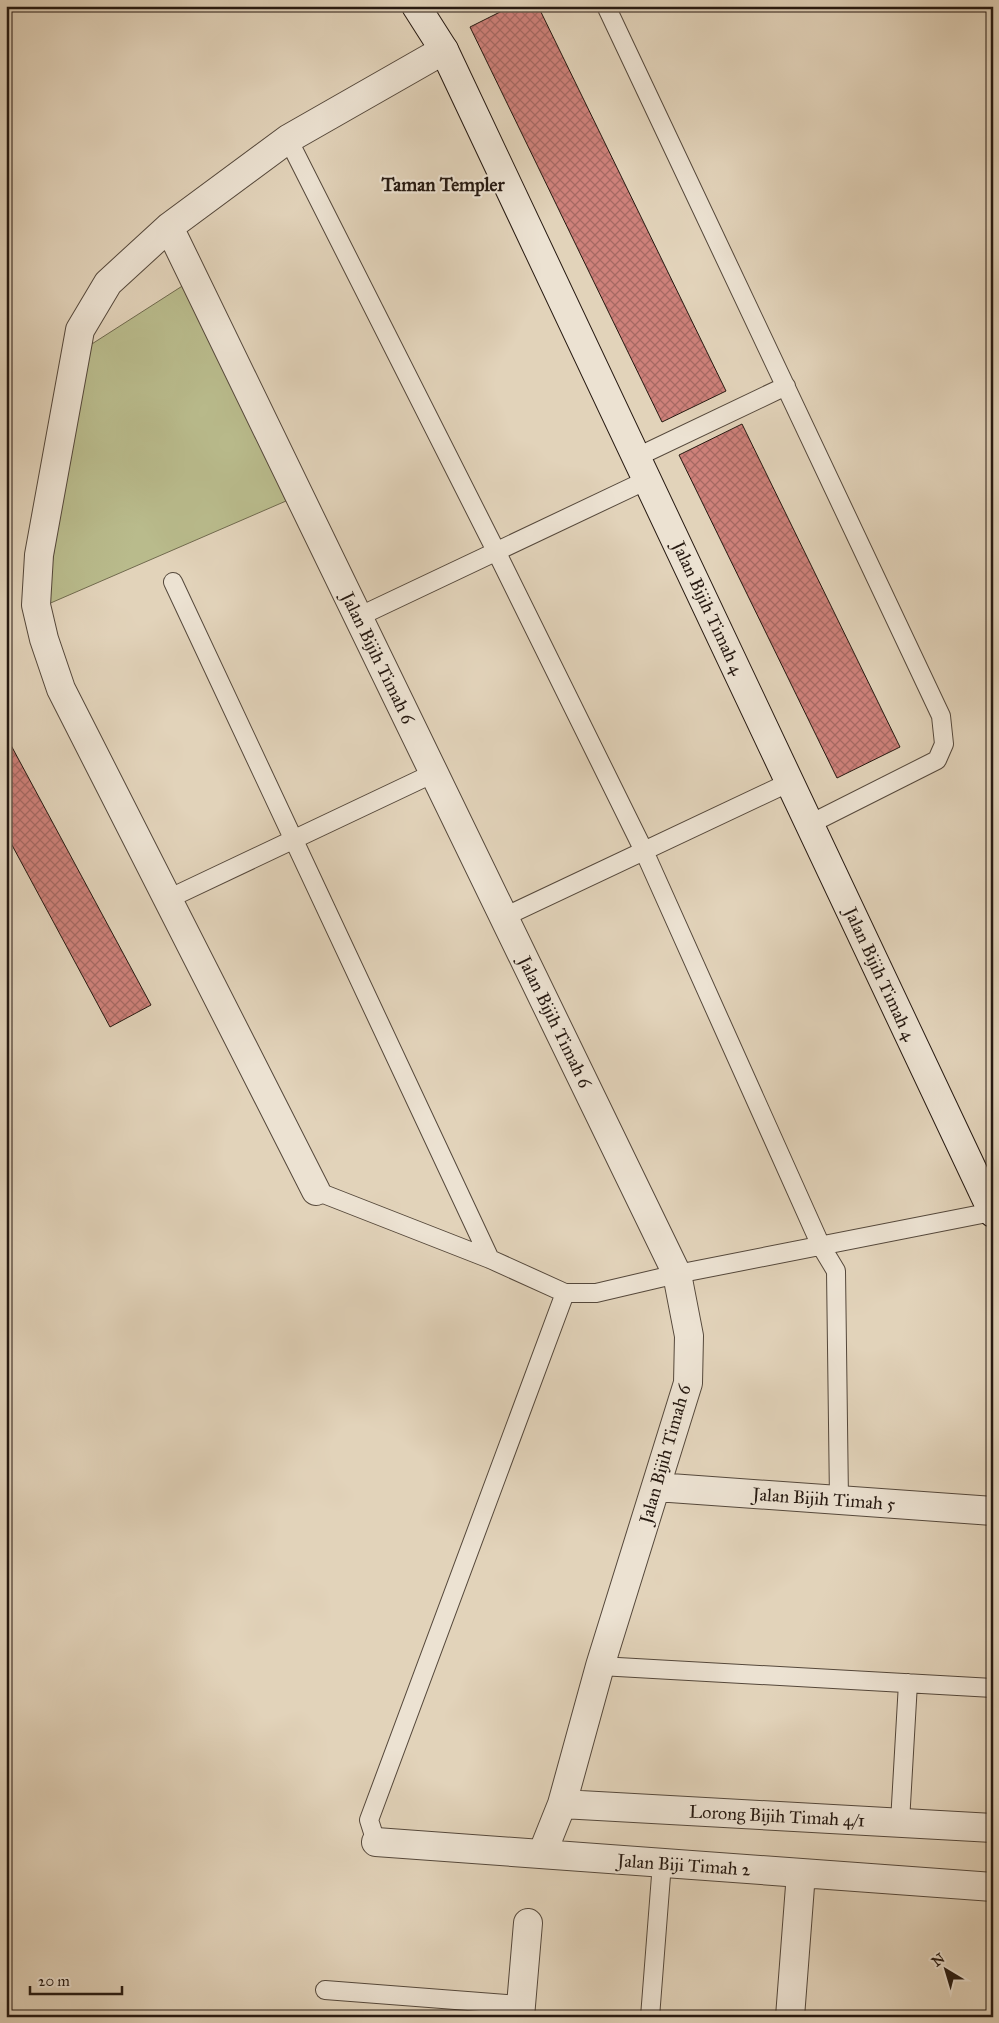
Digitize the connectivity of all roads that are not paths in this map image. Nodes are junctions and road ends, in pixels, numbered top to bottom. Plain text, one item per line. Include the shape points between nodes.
1 (416, 6) edge
2 (606, 6) edge
3 (444, 50) junction
4 (288, 139) junction
5 (169, 227) junction
6 (786, 386) junction
7 (642, 468) junction
8 (496, 551) junction
9 (173, 582) dead end
10 (358, 617) junction
11 (434, 773) junction
12 (790, 782) junction
13 (810, 824) junction
14 (293, 840) junction
15 (644, 851) junction
16 (168, 899) junction
17 (504, 917) junction
18 (316, 1190) joint
19 (993, 1212) edge
20 (821, 1246) junction
21 (490, 1259) junction
22 (677, 1274) junction
23 (565, 1293) junction
24 (656, 1487) junction
25 (839, 1500) junction
26 (993, 1511) edge
27 (600, 1666) junction
28 (908, 1683) junction
29 (993, 1688) edge
30 (562, 1804) junction
31 (900, 1822) junction
32 (993, 1828) edge
33 (376, 1842) joint
34 (542, 1854) junction
35 (662, 1863) junction
36 (801, 1873) junction
37 (993, 1887) edge
38 (528, 1923) dead end
39 (325, 1990) dead end
40 (520, 2011) edge
41 (650, 2017) edge
42 (790, 2017) edge

1 - 3 street, Jalan Bijih Timah 4
2 - 6 lane
3 - 4 street
3 - 7 street, Jalan Bijih Timah 4
4 - 5 street
4 - 8 lane
5 - 10 street, Jalan Bijih Timah 6
5 - 16 street via 108,283 80,330 39,554 36,605 61,689
6 - 7 lane
6 - 13 lane via 941,716 944,744 937,760
7 - 8 lane
7 - 12 street, Jalan Bijih Timah 4
8 - 10 lane
8 - 15 lane
9 - 14 lane
10 - 11 street, Jalan Bijih Timah 6
11 - 14 lane
11 - 17 street, Jalan Bijih Timah 6
12 - 13 street, Jalan Bijih Timah 4
12 - 15 lane
13 - 19 street, Jalan Bijih Timah 4
14 - 16 lane
14 - 21 lane
15 - 17 lane
15 - 20 lane
16 - 18 street
17 - 22 street, Jalan Bijih Timah 6
18 - 21 lane
19 - 20 lane
20 - 22 lane
20 - 25 lane via 836,1271
21 - 23 lane
22 - 23 lane via 596,1293
22 - 24 street, Jalan Bijih Timah 6 via 689,1336 688,1383
23 - 33 lane via 368,1820
24 - 25 street, Jalan Bijih Timah 5
24 - 27 street, Jalan Bijih Timah 6
25 - 26 street, Jalan Bijih Timah 5
27 - 28 lane
27 - 30 street, Jalan Bijih Timah 6
28 - 29 lane
28 - 31 lane
30 - 31 street, Lorong Bijih Timah 4/1
30 - 34 street, Jalan Bijih Timah 6
31 - 32 street, Lorong Bijih Timah 4/1
33 - 34 street, Jalan Biji Timah 2
34 - 35 street, Jalan Biji Timah 2
35 - 36 street, Jalan Biji Timah 2
35 - 41 lane
36 - 37 street, Jalan Biji Timah 2
36 - 42 street
38 - 40 street
39 - 40 lane

